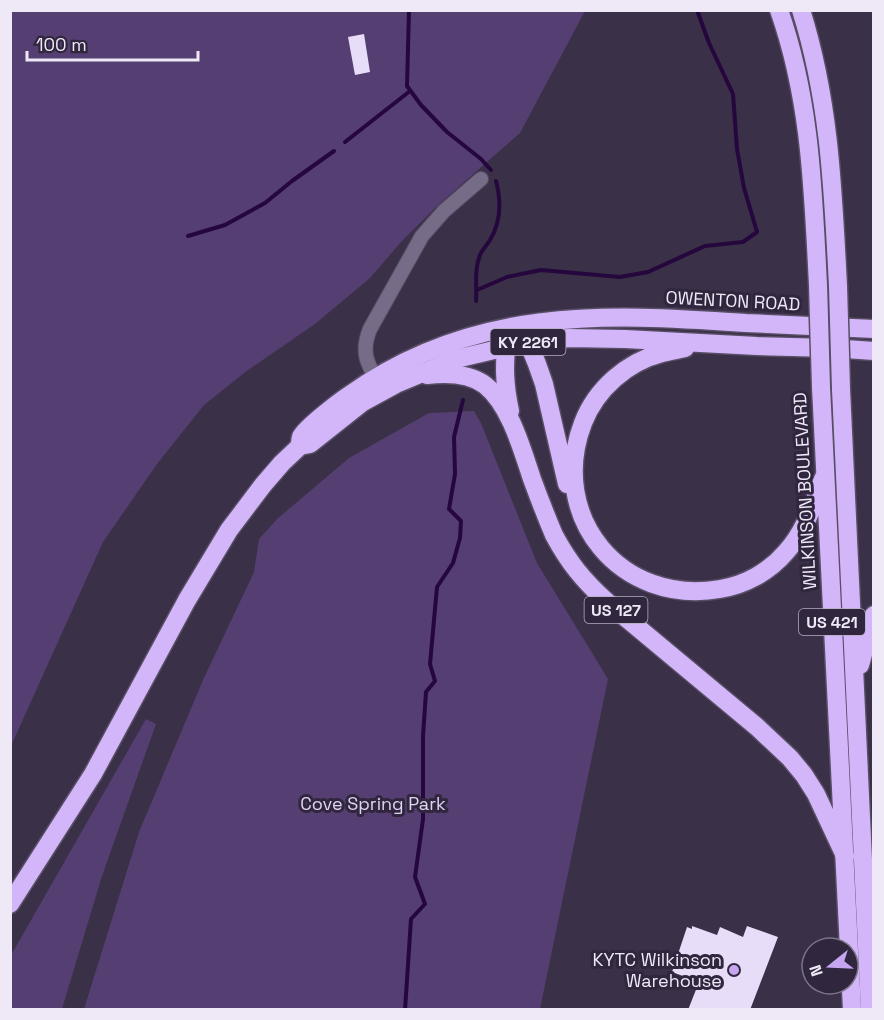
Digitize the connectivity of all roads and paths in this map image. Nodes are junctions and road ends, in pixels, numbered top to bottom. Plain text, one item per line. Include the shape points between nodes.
1 (779, 10) edge
2 (801, 10) edge
3 (481, 179) dead end
4 (514, 326) junction
5 (873, 329) edge
6 (528, 342) junction
7 (712, 343) junction
8 (506, 346) junction
9 (873, 351) edge
10 (410, 377) junction
11 (379, 384) junction
12 (515, 432) junction
13 (825, 472) junction
14 (596, 542) junction
15 (873, 615) edge
16 (855, 685) junction
17 (845, 856) junction
18 (10, 904) edge
19 (852, 1010) edge
20 (870, 1010) edge

1 - 13 highway, WILKINSON BOULEVARD / US 421, bridge via 800,86 811,160
2 - 16 highway, US 421, bridge via 817,70 830,156
3 - 11 street via 422,236 366,337 366,359
4 - 5 highway, OWENTON ROAD / US 127 via 591,317
4 - 6 highway
4 - 8 highway
4 - 11 highway, US 127 via 430,350
6 - 7 highway, KY 2261 via 594,338
6 - 8 highway, KY 2261
6 - 14 highway via 544,384 571,498
7 - 9 highway, KY 2261
7 - 14 highway via 646,358 617,376 594,401 579,432 573,467 577,503
8 - 10 highway, KY 2261
8 - 12 highway via 505,389
10 - 11 highway, US 127
10 - 12 highway, US 127 via 450,374 483,383 500,403
11 - 18 highway, US 127 via 344,399 310,427 301,436 300,446 245,507 187,600 93,774
12 - 17 highway, US 127 via 550,526 575,570 607,602 790,758 816,794
13 - 14 highway via 805,524 785,554 758,576 726,588 693,591 659,586 627,571
13 - 17 highway, WILKINSON BOULEVARD / US 421
15 - 16 highway
16 - 20 highway
17 - 19 highway, WILKINSON BOULEVARD / US 127

